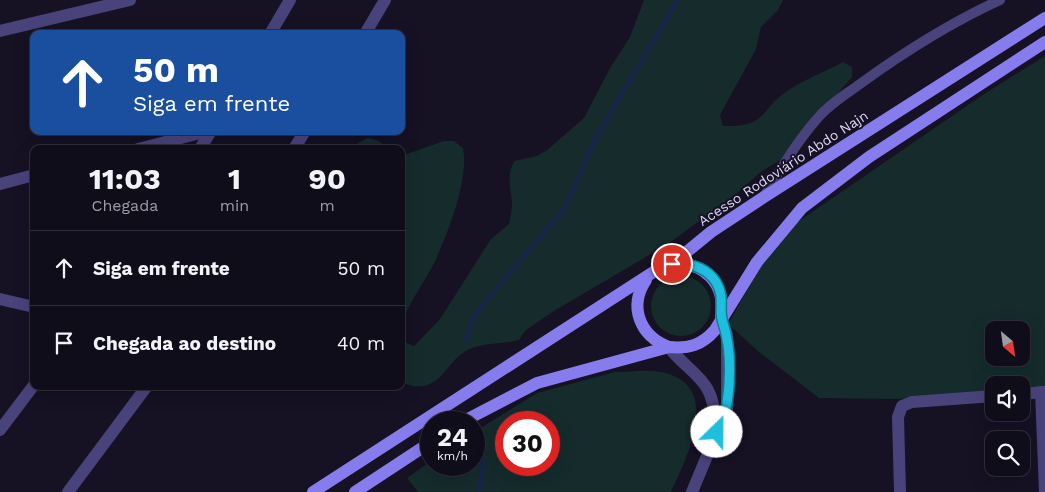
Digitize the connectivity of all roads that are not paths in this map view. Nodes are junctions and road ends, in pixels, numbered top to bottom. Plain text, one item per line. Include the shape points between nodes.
1 (130, 0) edge
2 (290, 0) edge
3 (385, 0) edge
4 (1000, 0) edge
5 (1045, 18) edge
6 (272, 30) edge
7 (366, 30) edge
8 (0, 31) edge
9 (1045, 42) edge
10 (193, 135) edge
11 (154, 145) edge
12 (30, 176) edge
13 (0, 184) edge
14 (764, 197) junction
15 (672, 264) junction
16 (648, 277) junction
17 (0, 298) edge
18 (30, 306) edge
19 (721, 318) junction
20 (669, 347) junction
21 (31, 390) edge
22 (144, 390) edge
23 (1043, 392) edge
24 (1030, 393) edge
25 (985, 397) edge
26 (483, 411) edge
27 (0, 430) edge
28 (717, 432) junction
29 (420, 449) edge
30 (68, 492) edge
31 (313, 492) edge
32 (355, 492) edge
33 (692, 492) edge
34 (900, 492) edge
35 (1045, 492) edge

1 - 8 street
2 - 6 street
3 - 7 street
4 - 14 lane via 906,52 835,102 817,118 796,145
5 - 14 main road, Acesso Rodoviário Abdo Najn
9 - 19 main road via 876,152 808,203 757,262
10 - 11 street
12 - 13 street
14 - 15 main road, Acesso Rodoviário Abdo Najn via 711,232
15 - 16 main road, Acesso Rodoviário Abdo Najn via 663,266
15 - 19 main road via 691,264 707,272 721,293
16 - 20 main road via 637,300 640,324 657,343
16 - 31 main road, Acesso Rodoviário Abdo Najn
17 - 18 street
19 - 20 main road via 716,330 695,346
19 - 28 street via 727,335 727,412
20 - 26 main road via 536,383
20 - 28 street via 708,389
21 - 27 street
22 - 30 street
23 - 24 street
23 - 35 street
25 - 34 street via 912,402 902,406 898,417
28 - 33 street
29 - 32 main road

